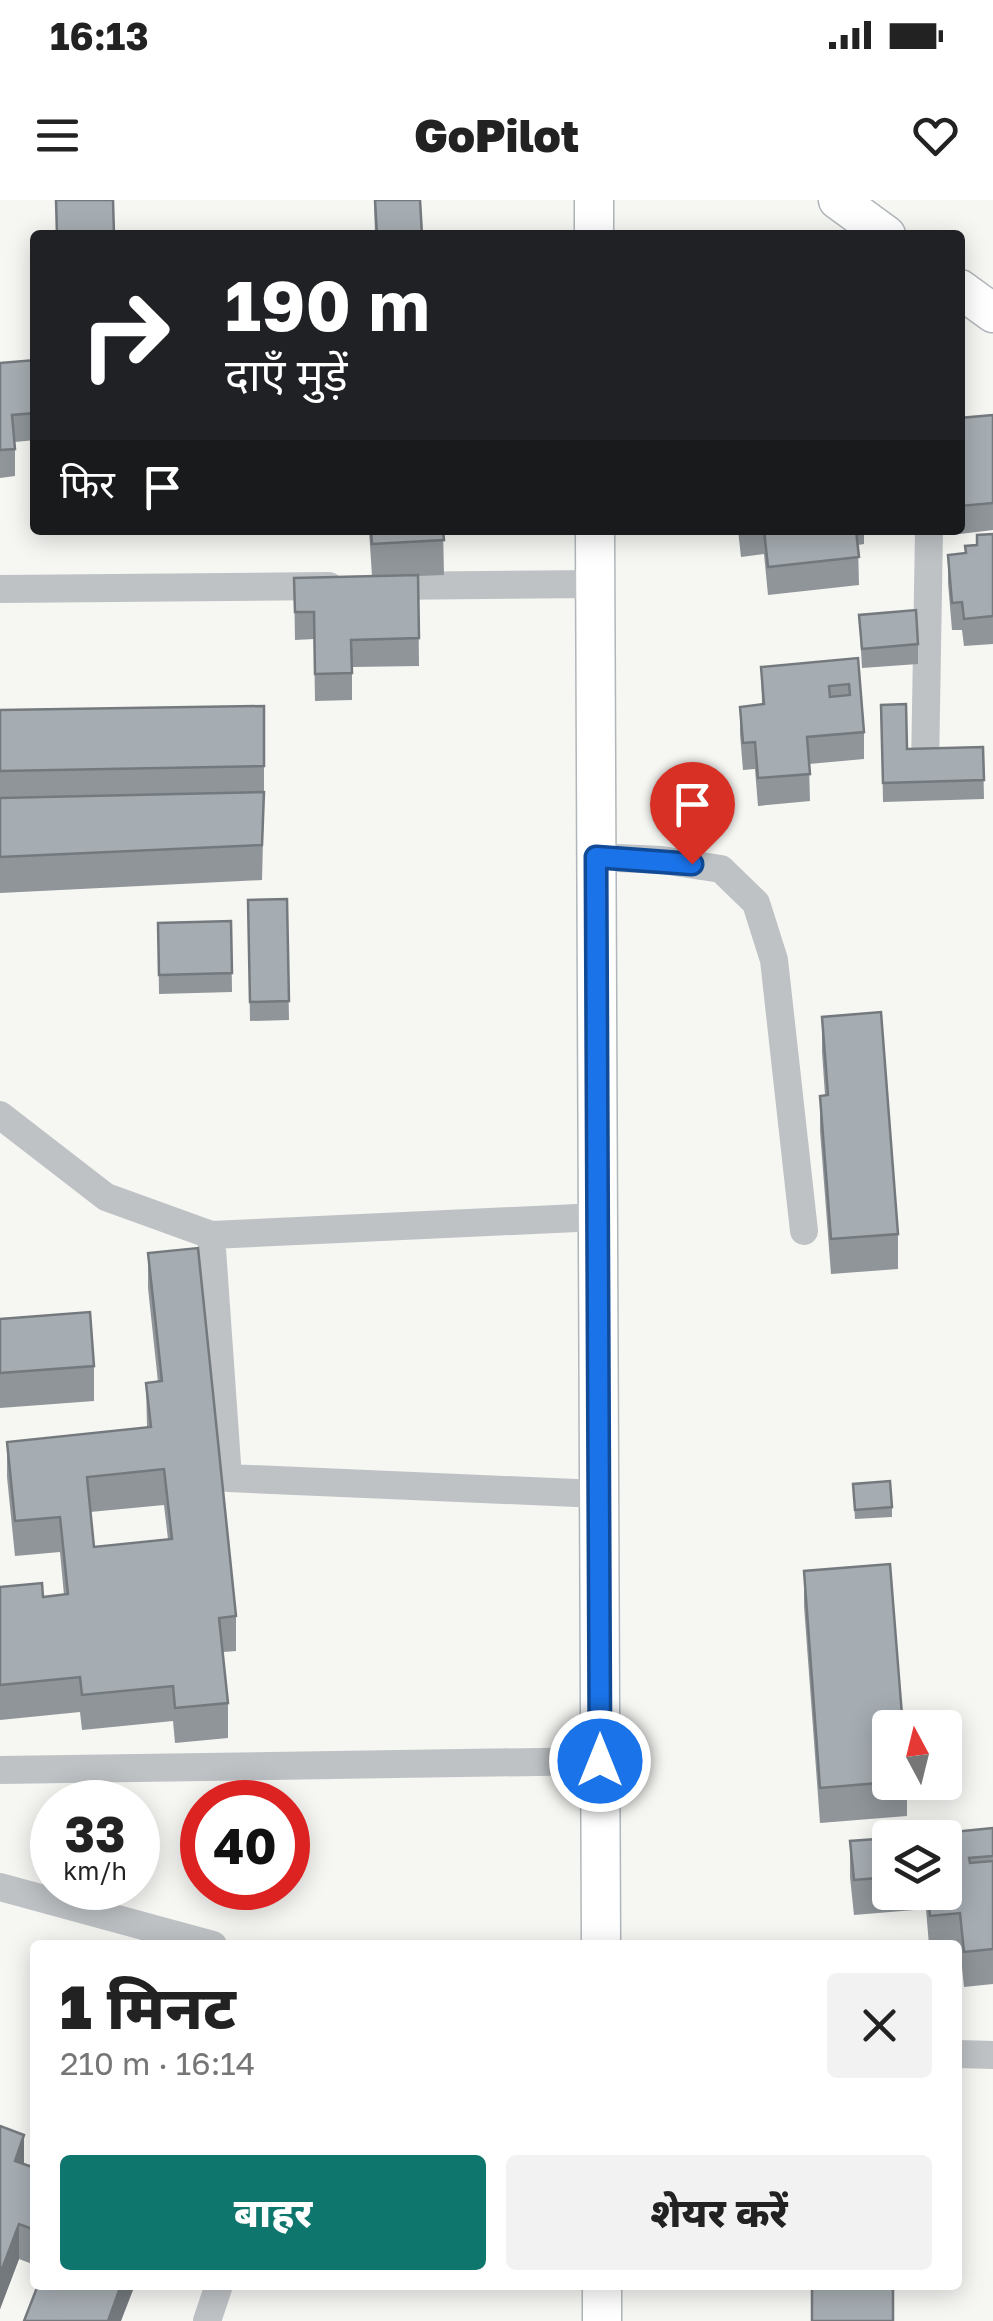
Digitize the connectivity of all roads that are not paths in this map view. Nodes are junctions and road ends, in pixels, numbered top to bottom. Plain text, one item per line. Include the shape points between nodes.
1 (594, 200) edge
2 (838, 200) edge
3 (594, 230) edge
4 (879, 230) edge
5 (965, 293) edge
6 (993, 313) edge
7 (595, 535) edge
8 (929, 535) edge
9 (595, 584) junction
10 (0, 589) edge
11 (925, 769) edge
12 (596, 857) junction
13 (0, 1115) edge
14 (598, 1216) junction
15 (804, 1231) dead end
16 (211, 1235) junction
17 (599, 1494) junction
18 (600, 1761) junction
19 (0, 1770) edge
20 (0, 1887) edge
21 (194, 1940) edge
22 (601, 1940) edge
23 (962, 2054) edge
24 (993, 2054) edge
25 (216, 2290) edge
26 (602, 2290) edge
27 (207, 2321) edge
28 (602, 2321) edge

1 - 3 street
2 - 4 street
5 - 6 street
7 - 9 street
8 - 11 street
9 - 10 street
9 - 12 street
12 - 14 street
12 - 15 street via 721,868 756,903 774,960
13 - 16 street via 106,1197
14 - 16 street
14 - 17 street
16 - 17 street via 228,1478
17 - 18 street
18 - 19 street
18 - 22 street
20 - 21 street
23 - 24 street
25 - 27 street
26 - 28 street

